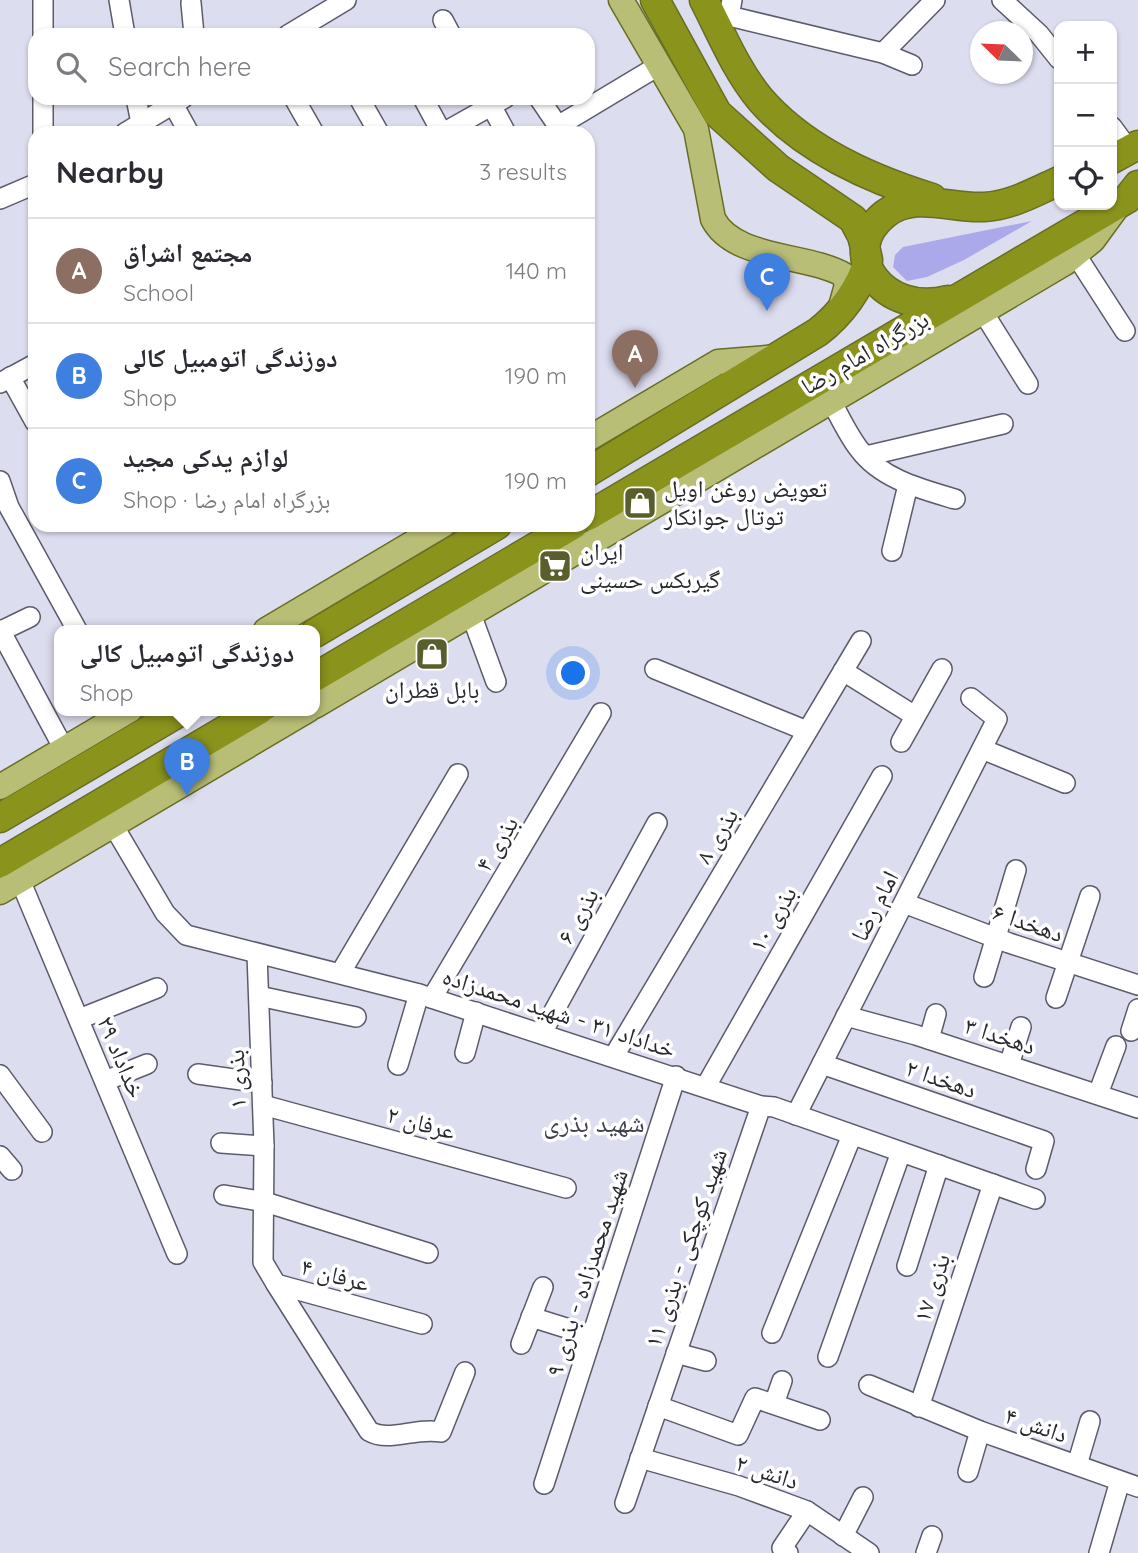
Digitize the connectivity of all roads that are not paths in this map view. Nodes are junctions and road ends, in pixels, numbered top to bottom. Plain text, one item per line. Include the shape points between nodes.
1 (43, 0) edge
2 (118, 0) edge
3 (346, 0) edge
4 (621, 0) edge
5 (655, 0) edge
6 (704, 0) edge
7 (935, 0) edge
8 (1002, 0) edge
9 (191, 3) dead end
10 (730, 8) edge
11 (43, 28) edge
12 (124, 28) edge
13 (193, 28) edge
14 (300, 28) edge
15 (883, 52) junction
16 (1054, 53) edge
17 (912, 65) dead end
18 (658, 66) junction
19 (595, 104) edge
20 (43, 105) edge
21 (135, 105) edge
22 (171, 105) edge
23 (179, 105) edge
24 (298, 105) edge
25 (363, 105) edge
26 (427, 105) edge
27 (488, 105) edge
28 (496, 105) edge
29 (544, 105) edge
30 (593, 105) edge
31 (706, 121) junction
32 (43, 126) edge
33 (133, 126) edge
34 (136, 126) edge
35 (187, 126) edge
36 (310, 126) edge
37 (375, 126) edge
38 (439, 126) edge
39 (454, 126) edge
40 (503, 126) edge
41 (558, 126) edge
42 (558, 126) edge
43 (1117, 136) edge
44 (1126, 151) edge
45 (850, 165) junction
46 (1054, 183) edge
47 (28, 187) edge
48 (1129, 194) edge
49 (0, 199) edge
50 (958, 206) junction
51 (846, 213) junction
52 (1076, 255) junction
53 (867, 258) junction
54 (973, 304) junction
55 (840, 310) junction
56 (1125, 331) dead end
57 (818, 332) junction
58 (878, 345) junction
59 (779, 357) junction
60 (28, 367) edge
61 (5, 380) edge
62 (1028, 384) dead end
63 (831, 401) junction
64 (28, 412) edge
65 (1003, 424) dead end
66 (595, 435) edge
67 (866, 456) junction
68 (595, 467) edge
69 (655, 477) junction
70 (0, 481) edge
71 (908, 485) junction
72 (955, 499) dead end
73 (595, 512) edge
74 (618, 527) junction
75 (431, 532) edge
76 (461, 532) edge
77 (485, 532) edge
78 (561, 532) edge
79 (892, 551) dead end
80 (431, 564) junction
81 (471, 614) junction
82 (30, 617) dead end
83 (75, 625) edge
84 (273, 625) edge
85 (0, 630) edge
86 (320, 630) edge
87 (861, 641) dead end
88 (655, 668) dead end
89 (943, 669) dead end
90 (843, 671) junction
91 (320, 674) edge
92 (363, 677) junction
93 (496, 682) dead end
94 (320, 685) edge
95 (971, 698) dead end
96 (320, 703) edge
97 (601, 713) dead end
98 (118, 716) edge
99 (173, 716) edge
100 (250, 716) edge
101 (296, 716) edge
102 (915, 716) junction
103 (807, 731) junction
104 (901, 742) dead end
105 (64, 749) junction
106 (982, 750) junction
107 (458, 774) dead end
108 (882, 776) dead end
109 (1065, 783) dead end
110 (0, 787) edge
111 (106, 815) junction
112 (0, 818) edge
113 (657, 822) dead end
114 (1016, 870) dead end
115 (7, 878) edge
116 (1090, 895) dead end
117 (904, 903) junction
118 (996, 938) junction
119 (257, 954) junction
120 (1069, 963) junction
121 (341, 972) junction
122 (984, 977) dead end
123 (1138, 985) edge
124 (157, 988) dead end
125 (259, 996) junction
126 (425, 996) junction
127 (1056, 998) dead end
128 (1138, 1009) edge
129 (476, 1012) junction
130 (936, 1014) dead end
131 (846, 1016) junction
132 (356, 1017) dead end
133 (79, 1018) junction
134 (1021, 1027) dead end
135 (1130, 1031) dead end
136 (542, 1033) junction
137 (929, 1039) junction
138 (1116, 1046) dead end
139 (465, 1054) dead end
140 (614, 1056) junction
141 (147, 1064) dead end
142 (822, 1064) junction
143 (398, 1065) dead end
144 (1009, 1065) junction
145 (198, 1074) dead end
146 (0, 1075) edge
147 (676, 1076) junction
148 (105, 1081) junction
149 (262, 1083) junction
150 (706, 1086) junction
151 (1098, 1094) junction
152 (263, 1105) junction
153 (761, 1106) junction
154 (1138, 1108) edge
155 (796, 1115) junction
156 (42, 1132) dead end
157 (852, 1135) junction
158 (221, 1143) dead end
159 (264, 1146) junction
160 (901, 1152) junction
161 (939, 1166) junction
162 (1036, 1169) dead end
163 (993, 1184) junction
164 (566, 1188) dead end
165 (224, 1195) dead end
166 (1035, 1199) dead end
167 (265, 1202) junction
168 (428, 1253) dead end
169 (177, 1254) dead end
170 (907, 1266) dead end
171 (276, 1284) junction
172 (543, 1287) dead end
173 (531, 1317) junction
174 (422, 1324) dead end
175 (772, 1333) dead end
176 (592, 1336) junction
177 (521, 1344) dead end
178 (676, 1353) junction
179 (828, 1357) dead end
180 (706, 1361) dead end
181 (465, 1372) dead end
182 (782, 1381) dead end
183 (869, 1385) dead end
184 (775, 1404) junction
185 (658, 1406) junction
186 (919, 1407) junction
187 (820, 1420) dead end
188 (1090, 1421) dead end
189 (980, 1432) junction
190 (640, 1458) junction
191 (1077, 1465) junction
192 (968, 1472) dead end
193 (544, 1484) dead end
194 (1129, 1484) edge
195 (863, 1497) dead end
196 (625, 1503) dead end
197 (807, 1511) junction
198 (843, 1536) junction
199 (788, 1553) edge
200 (869, 1553) edge
201 (1099, 1553) edge

1 - 11 street
2 - 12 street
3 - 14 street
4 - 18 main road
5 - 31 highway
6 - 45 highway via 759,97 785,123
7 - 15 street
8 - 16 street
9 - 13 street
10 - 15 street
15 - 17 street
18 - 19 street
18 - 31 main road
20 - 32 street
21 - 33 street
22 - 34 street
23 - 35 street
24 - 36 street
25 - 37 street
26 - 38 street
27 - 39 street
28 - 40 street
29 - 41 street
30 - 42 street
31 - 51 highway
31 - 55 main road via 713,219 718,230 737,243 844,275 846,293
43 - 44 street
45 - 50 highway
45 - 51 highway via 867,177 874,190 864,209
46 - 50 highway via 996,206
47 - 49 street
48 - 52 main road
48 - 54 highway, بزرگراه امام رضا
50 - 53 highway, بزرگراه امام رضا via 923,202 895,207 874,227
51 - 53 highway via 860,230
52 - 54 main road
52 - 56 street
53 - 54 highway via 880,288 900,300
53 - 55 highway, بزرگراه امام رضا via 862,277
54 - 58 highway, بزرگراه امام رضا
54 - 62 street
54 - 63 main road
55 - 57 highway, بزرگراه امام رضا
57 - 58 highway via 858,306 869,304 883,311 888,320 888,331
57 - 59 highway, بزرگراه امام رضا
58 - 69 highway, بزرگراه امام رضا
59 - 66 main road via 718,362
59 - 68 highway, بزرگراه امام رضا
60 - 61 street
61 - 64 street
63 - 67 street
63 - 74 main road
65 - 67 street
67 - 71 street
69 - 73 highway, بزرگراه امام رضا
69 - 74 main road
70 - 83 street via 9,507
71 - 72 street
71 - 79 street
74 - 81 main road
75 - 84 main road
76 - 80 main road
77 - 80 highway
78 - 91 highway
80 - 86 highway
81 - 92 main road
81 - 93 street
82 - 85 street
85 - 105 street
87 - 90 street, بذری ۸
88 - 103 street
89 - 102 street
90 - 102 street
90 - 103 street, بذری ۸
92 - 94 main road
92 - 96 main road
95 - 106 street, امام رضا via 997,719
97 - 126 street, بذری ۴
98 - 105 main road
99 - 112 highway
100 - 111 highway
101 - 111 main road
102 - 104 street
103 - 140 street, بذری ۸
105 - 110 main road
106 - 109 street
106 - 117 street, امام رضا
107 - 121 street
108 - 150 street, بذری ۱۰
111 - 115 highway
111 - 119 street, خداداد ۳۱ - شهید محمدزاده via 165,913 186,935
113 - 136 street, بذری ۶
114 - 118 street
115 - 133 street, خداداد ۲۹
116 - 120 street
117 - 118 street, دهخدا ۶
117 - 131 street, امام رضا
118 - 120 street, دهخدا ۶
118 - 122 street
119 - 121 street, خداداد ۳۱ - شهید محمدزاده
119 - 125 street, بذری ۱
120 - 123 street, دهخدا ۶
120 - 127 street
121 - 126 street, خداداد ۳۱ - شهید محمدزاده
124 - 133 street
125 - 132 street
125 - 149 street, بذری ۱
126 - 129 street, خداداد ۳۱ - شهید محمدزاده
126 - 143 street, بذری ۴
128 - 135 street
129 - 136 street, خداداد ۳۱ - شهید محمدزاده
129 - 139 street
130 - 137 street
131 - 137 street, دهخدا ۳
131 - 142 street, امام رضا
133 - 148 street, خداداد ۲۹
134 - 144 street
136 - 140 street, خداداد ۳۱ - شهید محمدزاده
137 - 144 street, دهخدا ۳
138 - 151 street
140 - 147 street, خداداد ۳۱ - شهید محمدزاده
141 - 148 street
142 - 155 street, امام رضا
142 - 162 street, دهخدا ۲ via 1044,1141
144 - 151 street, دهخدا ۳
145 - 149 street
146 - 156 street
147 - 150 street, خداداد ۳۱ - شهید محمدزاده
147 - 176 street, شهید محمدزاده - بذری ۹
148 - 169 street, خداداد ۲۹
149 - 152 street, بذری ۱
150 - 153 street, خداداد ۳۱ - شهید محمدزاده
151 - 154 street, دهخدا ۳
152 - 159 street, بذری ۱
152 - 164 street, عرفان ۲
153 - 155 street, خداداد ۳۱ - شهید محمدزاده
153 - 178 street, شهید کوچکی - بذری ۱۱
155 - 157 street, خداداد ۳۱ - شهید محمدزاده
157 - 160 street, خداداد ۳۱ - شهید محمدزاده
157 - 175 street
158 - 159 street
159 - 167 street, بذری ۱
160 - 161 street, خداداد ۳۱ - شهید محمدزاده
160 - 179 street
161 - 163 street, خداداد ۳۱ - شهید محمدزاده
161 - 170 street
163 - 166 street, خداداد ۳۱ - شهید محمدزاده
163 - 186 street, بذری ۱۷
165 - 167 street
167 - 168 street
167 - 171 street, عرفان ۴ via 263,1262
171 - 174 street, عرفان ۴
171 - 181 street via 369,1431 377,1436 423,1428 441,1432
172 - 173 street
173 - 176 street
173 - 177 street
176 - 193 street, شهید محمدزاده - بذری ۹
178 - 180 street
178 - 185 street, شهید کوچکی - بذری ۱۱
182 - 184 street
183 - 186 street, دانش ۴
184 - 185 street via 755,1398 738,1435
184 - 187 street
185 - 190 street, شهید کوچکی - بذری ۱۱
186 - 189 street, دانش ۴
188 - 191 street
189 - 191 street, دانش ۴
189 - 192 street
190 - 196 street, شهید کوچکی - بذری ۱۱
190 - 197 street, دانش ۲
191 - 194 street, دانش ۴
194 - 201 street
195 - 198 street
197 - 198 street, دانش ۲
197 - 199 street via 782,1548
198 - 200 street, دانش ۲

